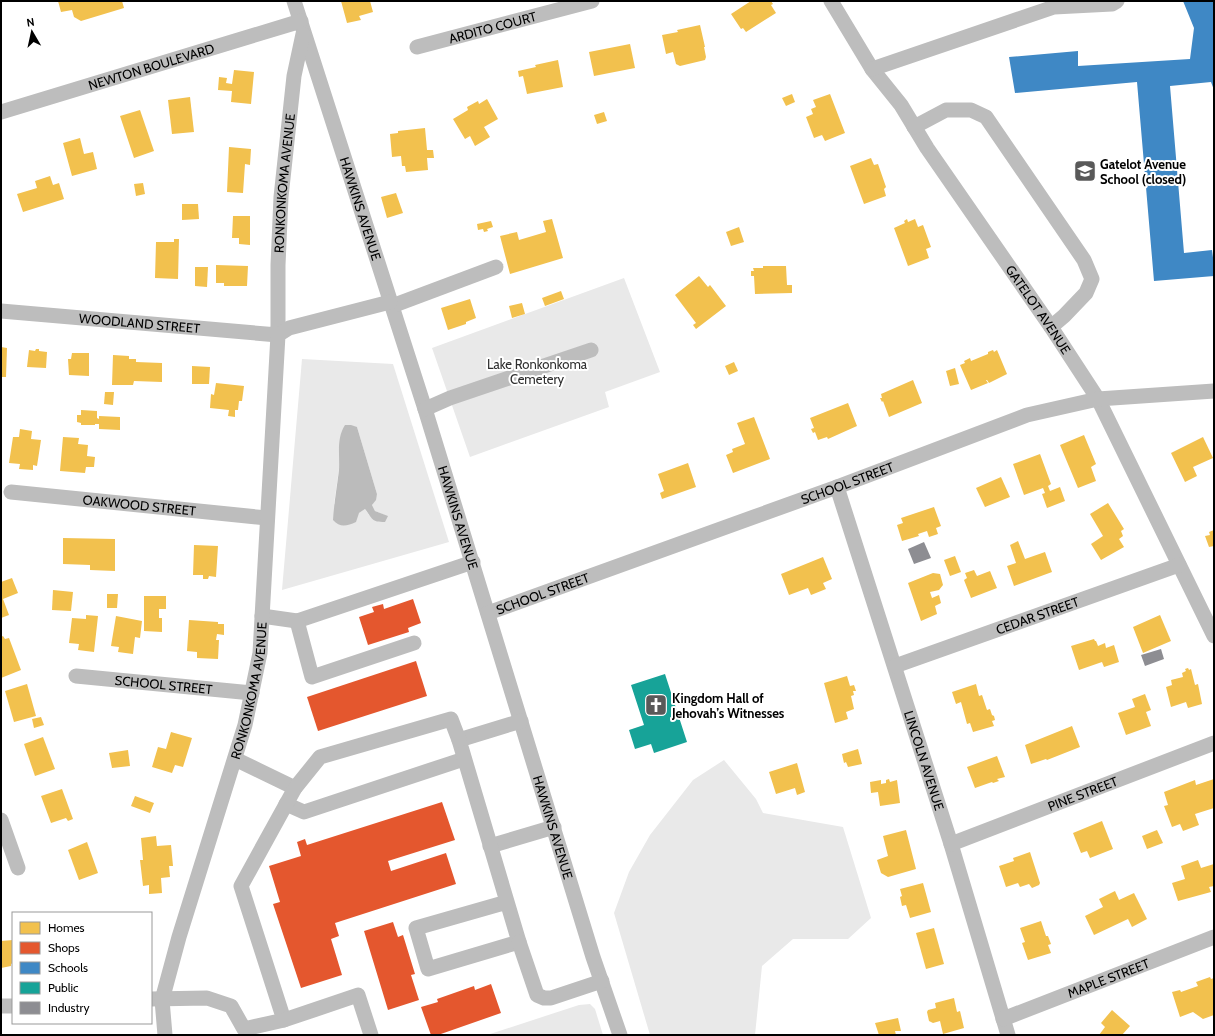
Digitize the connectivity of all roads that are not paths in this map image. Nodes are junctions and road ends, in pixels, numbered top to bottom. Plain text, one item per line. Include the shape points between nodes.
1 (294, 1) edge
2 (592, 1) edge
3 (831, 1) edge
4 (1108, 2) edge
5 (1052, 4) edge
6 (302, 27) junction
7 (417, 47) dead end
8 (872, 69) junction
9 (1, 112) edge
10 (914, 127) junction
11 (496, 267) dead end
12 (391, 304) junction
13 (1, 311) edge
14 (1050, 327) junction
15 (278, 335) junction
16 (591, 350) dead end
17 (1214, 391) edge
18 (1098, 399) junction
19 (425, 408) junction
20 (837, 486) junction
21 (11, 492) dead end
22 (267, 518) junction
23 (473, 562) junction
24 (1179, 565) junction
25 (488, 613) junction
26 (262, 616) junction
27 (297, 621) junction
28 (1214, 636) edge
29 (414, 643) dead end
30 (895, 666) junction
31 (76, 676) dead end
32 (252, 693) junction
33 (521, 721) junction
34 (459, 740) junction
35 (1214, 743) edge
36 (235, 759) junction
37 (464, 759) junction
38 (295, 788) junction
39 (286, 804) junction
40 (1, 820) edge
41 (554, 827) junction
42 (951, 844) junction
43 (490, 846) junction
44 (18, 868) dead end
45 (507, 902) junction
46 (1214, 937) edge
47 (519, 942) junction
48 (602, 981) junction
49 (157, 1000) edge
50 (1, 1006) edge
51 (12, 1006) edge
52 (1003, 1019) junction
53 (284, 1020) junction
54 (240, 1032) edge
55 (165, 1035) edge
56 (370, 1035) edge
57 (620, 1035) edge
58 (1008, 1035) edge

1 - 6 street, HAWKINS AVENUE
2 - 7 street, ARDITO COURT
3 - 8 street, GATELOT AVENUE
4 - 5 street
5 - 8 street
6 - 9 street, NEWTON BOULEVARD
6 - 12 street, HAWKINS AVENUE
6 - 15 street, RONKONKOMA AVENUE via 294,76 282,197 278,265
8 - 10 street, GATELOT AVENUE via 901,105
10 - 14 street, GATELOT AVENUE
10 - 14 street via 946,110 971,110 986,117 1084,260 1092,279 1086,293
11 - 12 street
12 - 15 street via 289,328
12 - 19 street, HAWKINS AVENUE
13 - 15 street, WOODLAND STREET
14 - 18 street, GATELOT AVENUE
15 - 22 street, RONKONKOMA AVENUE
16 - 19 street
17 - 18 street, SCHOOL STREET
18 - 20 street, SCHOOL STREET via 1027,415
18 - 24 street, GATELOT AVENUE
19 - 23 street, HAWKINS AVENUE
20 - 25 street, SCHOOL STREET
20 - 30 street, LINCOLN AVENUE
21 - 22 street, OAKWOOD STREET
22 - 26 street, RONKONKOMA AVENUE
23 - 25 street, HAWKINS AVENUE
23 - 27 street
24 - 28 street, GATELOT AVENUE
24 - 30 street, CEDAR STREET
25 - 33 street, HAWKINS AVENUE
26 - 27 street
26 - 32 street, RONKONKOMA AVENUE via 260,653
27 - 29 street via 312,677
30 - 42 street, LINCOLN AVENUE
31 - 32 street, SCHOOL STREET
32 - 36 street, RONKONKOMA AVENUE
33 - 34 street
33 - 41 street, HAWKINS AVENUE
34 - 37 street
34 - 38 street via 451,719 320,757
35 - 42 street, PINE STREET
36 - 38 street
36 - 49 street, RONKONKOMA AVENUE
37 - 39 street via 304,812
37 - 43 street
38 - 39 street
39 - 53 street via 240,886
40 - 44 street
41 - 43 street
41 - 48 street, HAWKINS AVENUE
42 - 52 street, LINCOLN AVENUE
43 - 45 street
45 - 47 street
45 - 47 street via 416,928 428,969
46 - 52 street, MAPLE STREET
47 - 48 street via 537,995 551,998
48 - 57 street, HAWKINS AVENUE
49 - 54 street via 208,998 231,1006
49 - 55 street, RONKONKOMA AVENUE
50 - 51 street
52 - 58 street, LINCOLN AVENUE
53 - 54 street
53 - 56 street via 358,995

